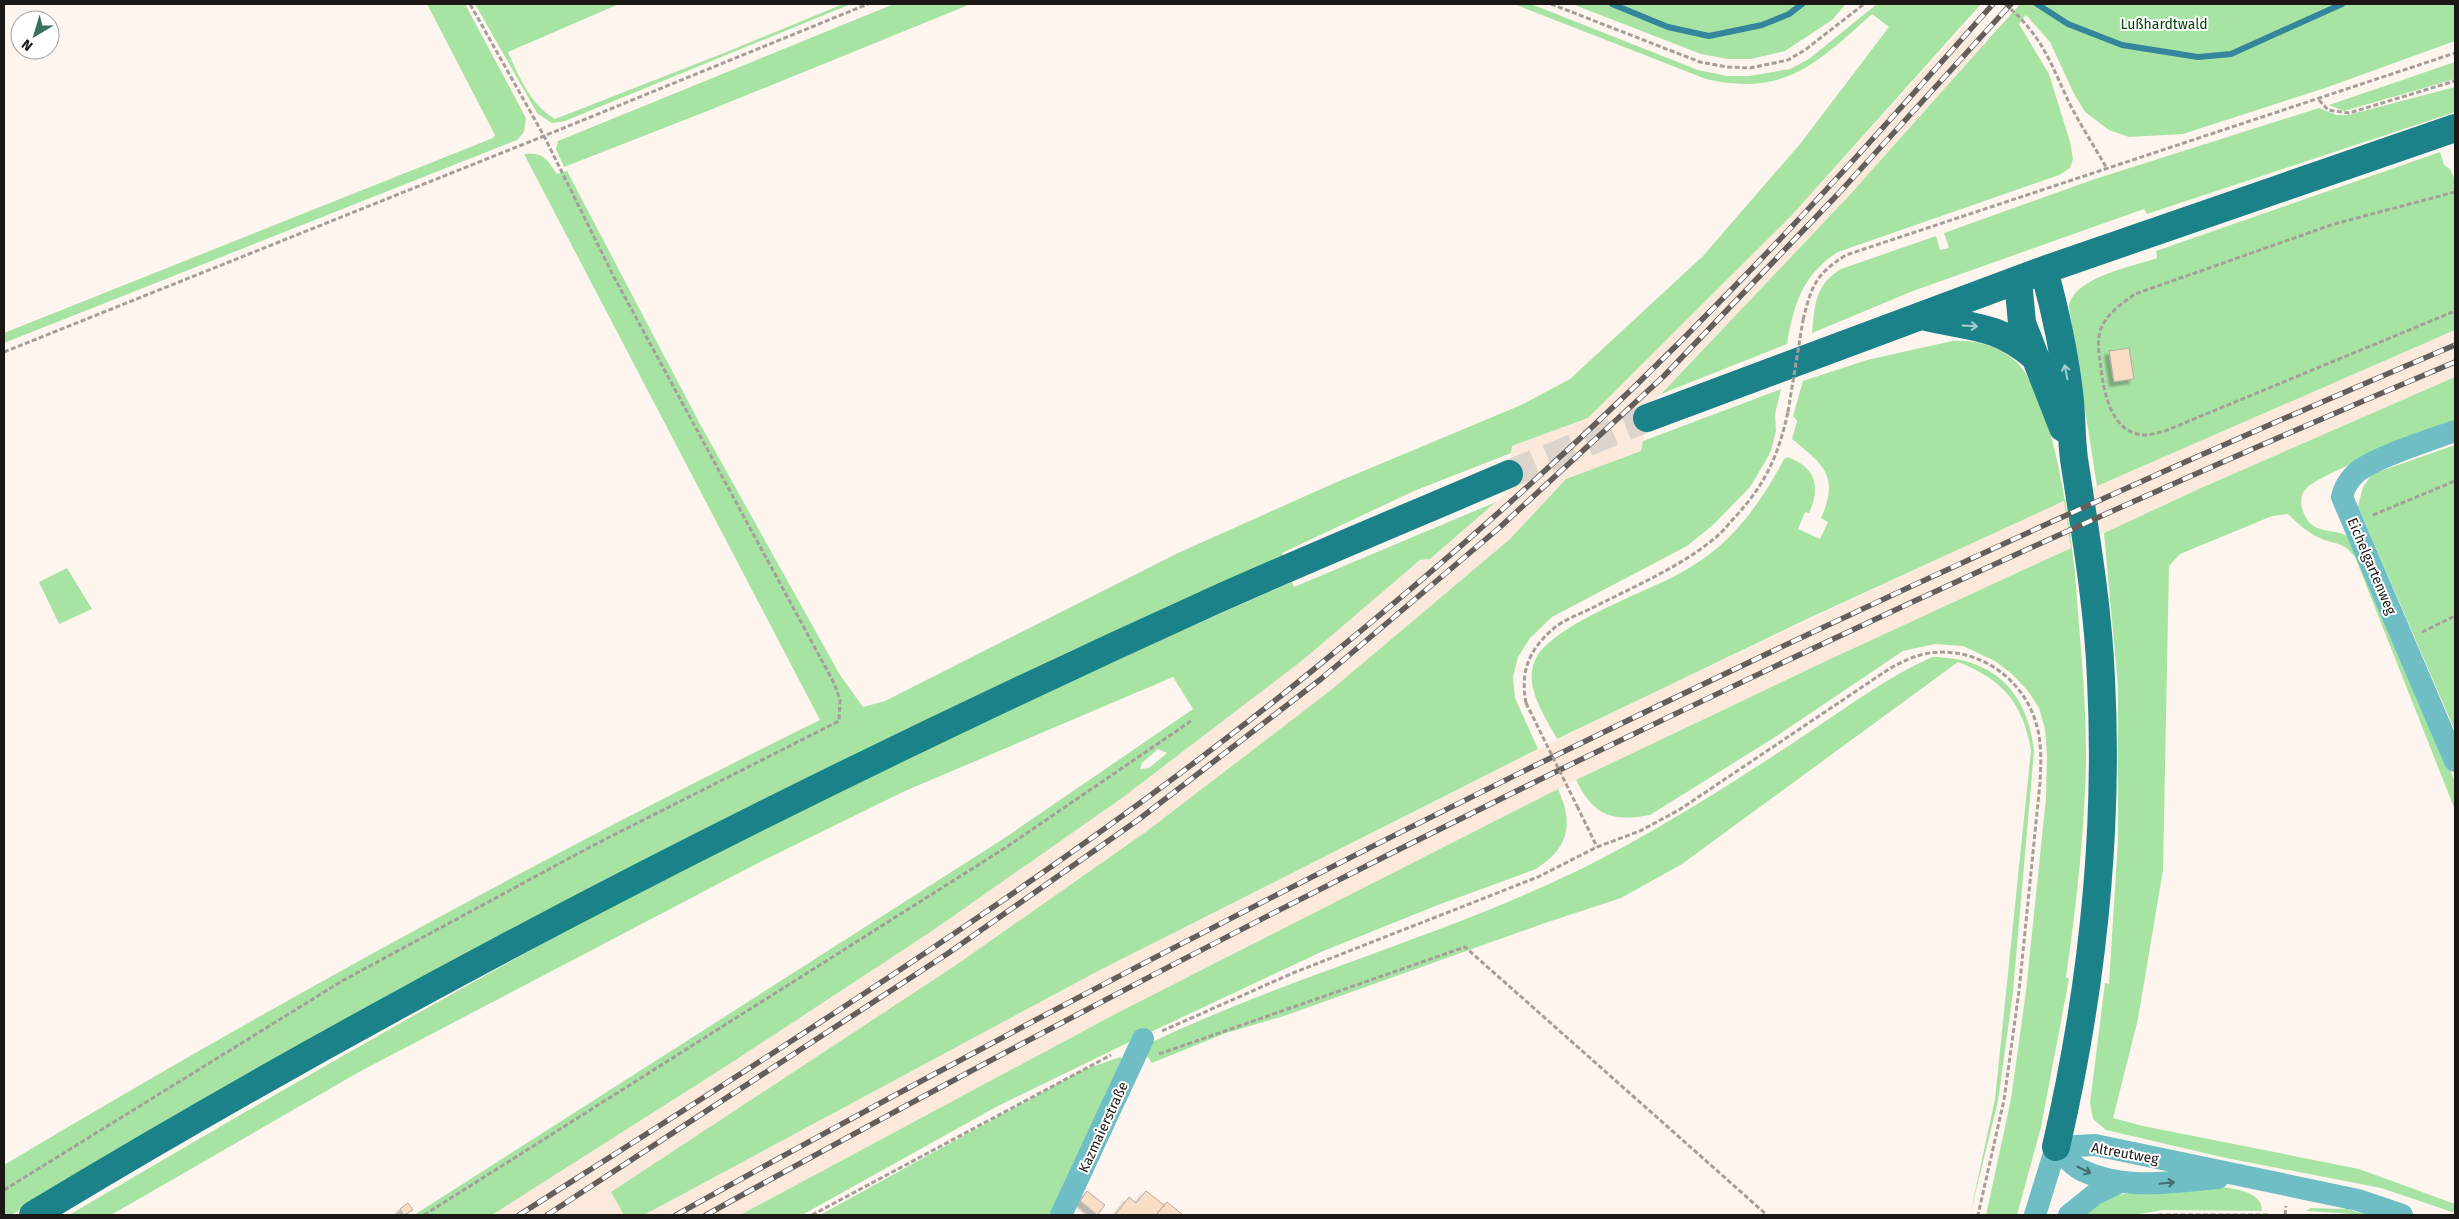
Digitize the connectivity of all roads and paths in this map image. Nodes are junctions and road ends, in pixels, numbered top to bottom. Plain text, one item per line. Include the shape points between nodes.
1 (470, 4) edge
2 (868, 4) edge
3 (1551, 4) edge
4 (1854, 4) edge
5 (1864, 4) edge
6 (2005, 4) edge
7 (1858, 8) junction
8 (2455, 53) edge
9 (2455, 81) edge
10 (2319, 100) junction
11 (2455, 128) edge
12 (544, 136) junction
13 (2106, 167) junction
14 (2455, 192) edge
15 (2044, 270) junction
16 (2018, 280) junction
17 (2455, 310) edge
18 (1922, 316) junction
19 (4, 352) edge
20 (2035, 357) junction
21 (1647, 418) tunnel mouth
22 (2455, 431) edge
23 (2074, 456) junction
24 (1508, 474) tunnel mouth
25 (2455, 481) edge
26 (2353, 523) junction
27 (2455, 616) edge
28 (2404, 640) junction
29 (1191, 721) dead end
30 (2455, 761) edge
31 (1597, 847) junction
32 (1140, 1047) junction
33 (2056, 1147) junction
34 (2236, 1176) junction
35 (2118, 1183) junction
36 (4, 1190) edge
37 (33, 1215) edge
38 (424, 1215) edge
39 (812, 1215) edge
40 (1061, 1215) edge
41 (1767, 1215) edge
42 (1978, 1215) edge
43 (2035, 1215) edge
44 (2069, 1215) edge
45 (2158, 1215) edge
46 (2270, 1215) edge
47 (2402, 1215) edge

1 - 12 path
2 - 12 path
3 - 7 path via 1700,62 1727,68 1750,68 1788,60 1806,50
4 - 7 path
5 - 7 path
6 - 13 path via 2023,19 2045,50 2066,97
8 - 10 path
9 - 10 path via 2349,113 2328,110
10 - 13 path
11 - 15 main road
12 - 19 path
12 - 36 path via 614,277 834,683 840,700 839,721 590,846 342,981
13 - 31 path, bridge via 1846,255 1824,269 1810,292 1803,320 1781,444 1755,495 1717,537 1684,561 1554,628 1535,648 1524,670 1526,703
14 - 17 path via 2334,224 2135,294 2102,326 2098,340 2103,388 2110,409 2130,430 2145,435 2165,431
15 - 16 main road
23 -> 15 main road via 2069,392 2056,314
16 - 18 main road
16 - 20 main road via 2022,323
18 -> 20 main road via 2003,334
18 - 21 main road
20 - 23 main road
22 - 26 street, Eichelgartenweg via 2356,472 2345,486 2342,497
23 - 33 main road via 2092,568 2098,639 2103,719 2102,789 2094,929
24 - 37 main road via 1223,596 668,862 382,1012
25 - 26 path
26 - 28 street, Eichelgartenweg
27 - 28 path
28 - 30 street, Eichelgartenweg
29 - 38 path via 1005,848
31 - 32 path via 1538,877 1293,973
31 - 42 path via 1640,831 1679,810 1905,660 1923,654 1961,653 1996,667 2012,681 2032,709 2037,724 2041,753 2040,783 2019,991 2004,1100
32 - 39 path via 1027,1098
32 - 40 street, Kazmaierstraße
32 - 41 path via 1159,1054 1465,947
33 - 34 street, Altreutweg via 2095,1145
33 -> 35 street, Altreutweg via 2080,1170
33 - 43 street
35 -> 34 street, Altreutweg via 2152,1184
34 - 47 street, Altreutweg via 2358,1200
35 - 44 street, Altreutweg via 2095,1194
45 - 46 path

